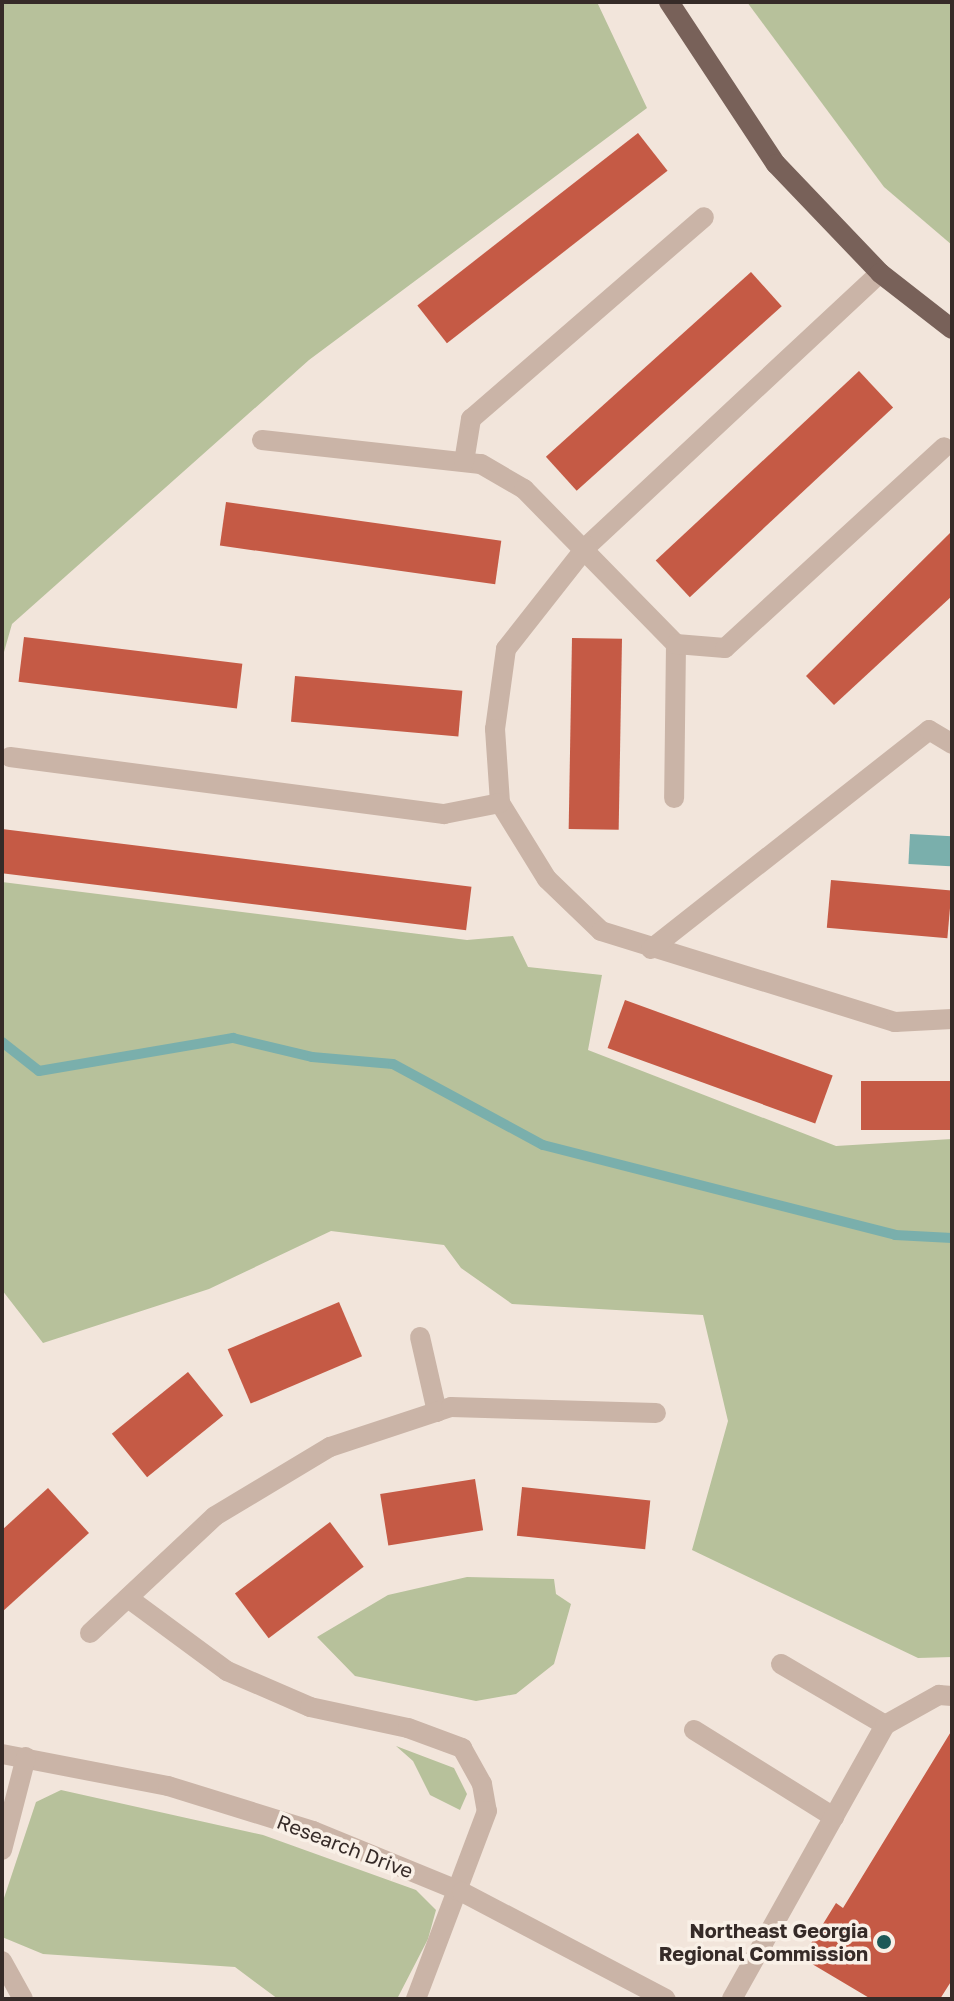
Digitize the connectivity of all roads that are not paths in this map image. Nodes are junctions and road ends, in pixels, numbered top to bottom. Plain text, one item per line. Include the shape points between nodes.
1 (669, 2) edge
2 (704, 217) dead end
3 (880, 273) junction
4 (952, 329) edge
5 (262, 440) dead end
6 (944, 447) dead end
7 (464, 462) junction
8 (587, 546) junction
9 (676, 644) junction
10 (952, 744) edge
11 (10, 757) dead end
12 (674, 798) dead end
13 (500, 803) junction
14 (651, 949) junction
15 (952, 1019) edge
16 (420, 1337) dead end
17 (437, 1412) junction
18 (656, 1413) dead end
19 (128, 1598) junction
20 (90, 1633) dead end
21 (781, 1664) dead end
22 (952, 1696) edge
23 (885, 1725) junction
24 (694, 1730) dead end
25 (2, 1754) edge
26 (26, 1757) junction
27 (834, 1817) junction
28 (2, 1850) edge
29 (462, 1892) junction
30 (2, 1961) edge
31 (23, 1999) edge
32 (416, 1999) edge
33 (666, 1999) edge
34 (732, 1999) edge

1 - 3 main road via 776,164
2 - 7 street via 471,419
3 - 4 main road
3 - 8 street
5 - 7 street
6 - 9 street via 725,648
7 - 8 street via 524,489
8 - 9 street
8 - 13 street via 506,649 495,729
9 - 12 street
10 - 14 street via 929,730
11 - 13 street via 444,814
13 - 14 street via 547,879 601,931
14 - 15 street via 895,1022
16 - 17 street
17 - 18 street
17 - 19 street via 330,1447 215,1516
19 - 20 street
19 - 29 street via 227,1671 310,1707 462,1748 482,1784 487,1811
21 - 23 street
22 - 23 street via 939,1695
23 - 27 street
24 - 27 street
25 - 26 street, Research Drive
26 - 28 street
26 - 29 street, Research Drive via 183,1791 313,1831
27 - 34 street
29 - 32 street
29 - 33 street, Research Drive
30 - 31 street

